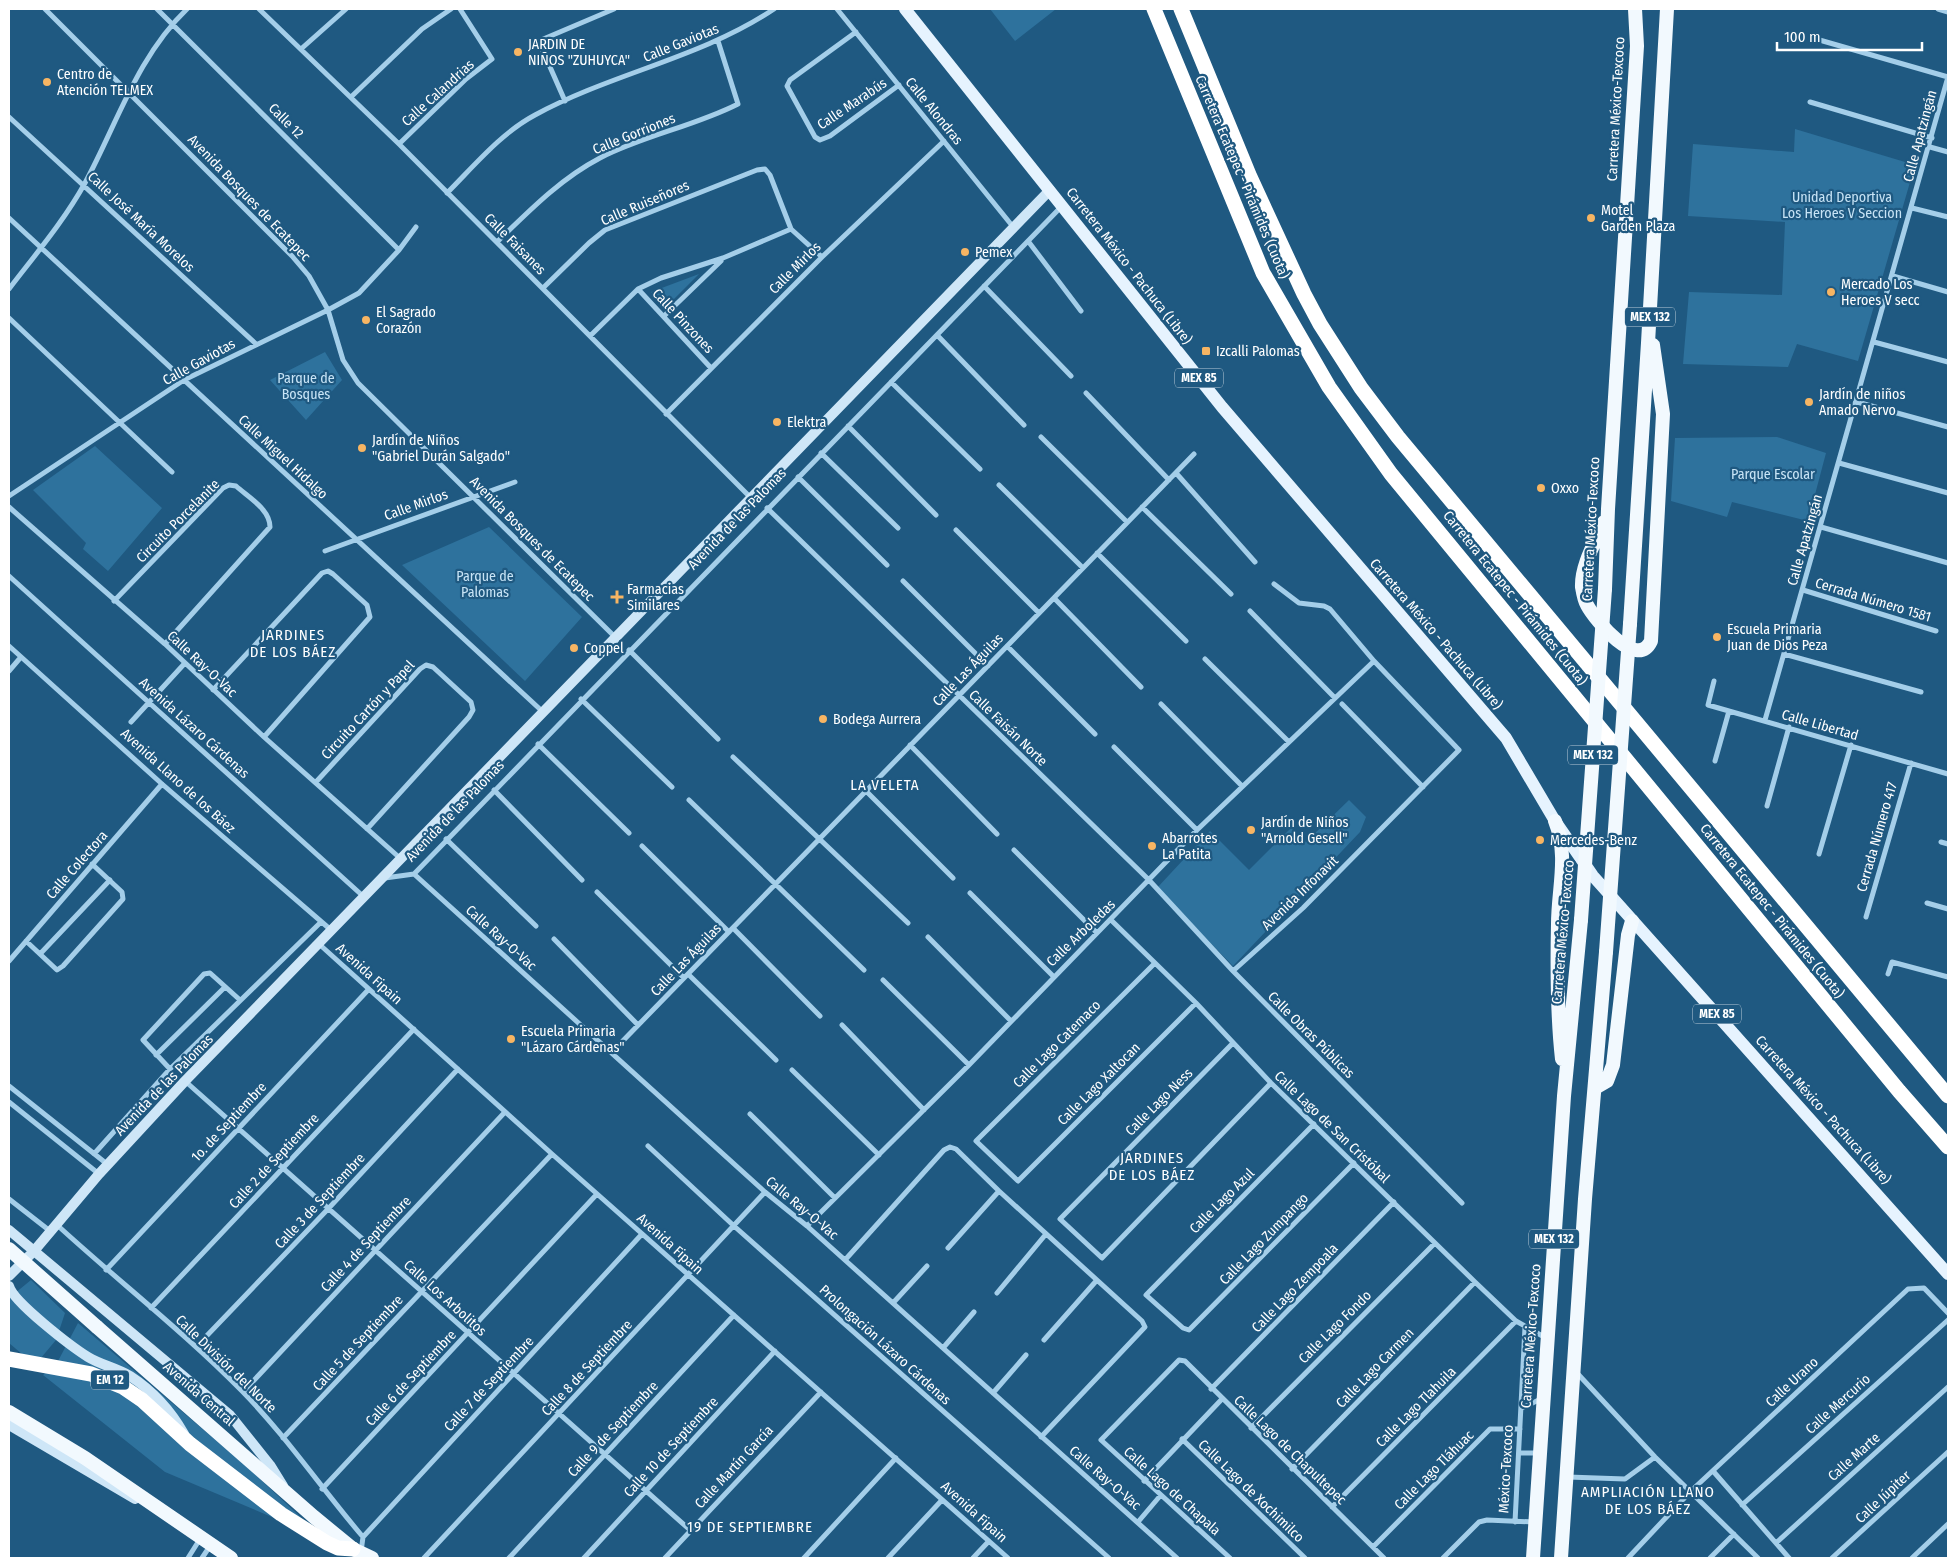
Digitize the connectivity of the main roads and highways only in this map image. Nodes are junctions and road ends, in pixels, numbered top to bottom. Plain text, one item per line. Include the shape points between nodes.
1 (905, 9) edge
2 (1154, 9) edge
3 (1181, 9) edge
4 (1635, 9) edge
5 (1666, 9) edge
6 (1050, 190) junction
7 (1649, 328) junction
8 (1608, 514) junction
9 (1555, 821) junction
10 (1632, 921) junction
11 (1566, 1083) junction
12 (1595, 1088) junction
13 (1948, 1096) edge
14 (1948, 1147) edge
15 (9, 1230) edge
16 (9, 1248) edge
17 (34, 1251) junction
18 (1948, 1274) edge
19 (9, 1276) edge
20 (9, 1286) edge
21 (9, 1359) edge
22 (9, 1412) edge
23 (9, 1426) edge
24 (190, 1444) junction
25 (286, 1491) junction
26 (183, 1526) junction
27 (362, 1554) edge
28 (230, 1558) edge
29 (1533, 1558) edge
30 (1561, 1558) edge

1 - 6 main road, Carretera México - Pachuca (Libre) / MEX 85
2 - 14 highway, Carretera Ecatepec - Pirámides (Cuota) via 1263,273 1329,387 1391,474
3 - 13 highway, Carretera Ecatepec - Pirámides (Cuota) via 1250,177 1304,294 1361,388 1398,437
4 - 8 highway, Carretera México-Texcoco / MEX 132 via 1637,46
5 - 7 highway, MEX 132
6 - 9 main road, Carretera México - Pachuca (Libre) / MEX 85 via 1222,407 1506,738
6 - 17 main road, Avenida de las Palomas via 185,1081 99,1174
7 - 8 highway via 1663,414 1651,641 1638,652 1627,649 1590,610 1584,596 1582,582 1585,569
7 - 12 highway, MEX 132, bridge
8 - 11 highway, Carretera México-Texcoco / MEX 132, bridge via 1581,920
9 - 10 main road, Carretera México - Pachuca (Libre) / MEX 85 via 1592,876
9 - 11 highway via 1564,860 1558,923 1558,999
10 - 12 highway via 1616,1054 1607,1081
10 - 18 main road, Carretera México - Pachuca (Libre) / MEX 85
11 - 29 highway, Carretera México-Texcoco / MEX 132
12 - 30 highway, MEX 132
15 - 17 main road
16 - 17 main road
16 - 25 highway, Avenida Central, bridge
17 - 19 main road, Avenida de las Palomas
17 - 25 main road via 230,1414
20 - 24 main road via 16,1299 78,1350 129,1376 156,1397 174,1415
21 - 24 highway, EM 12 via 110,1380 142,1400
22 - 26 highway via 85,1458
23 - 26 main road
24 - 27 highway via 327,1543
25 - 27 highway, Avenida Central
26 - 28 highway

